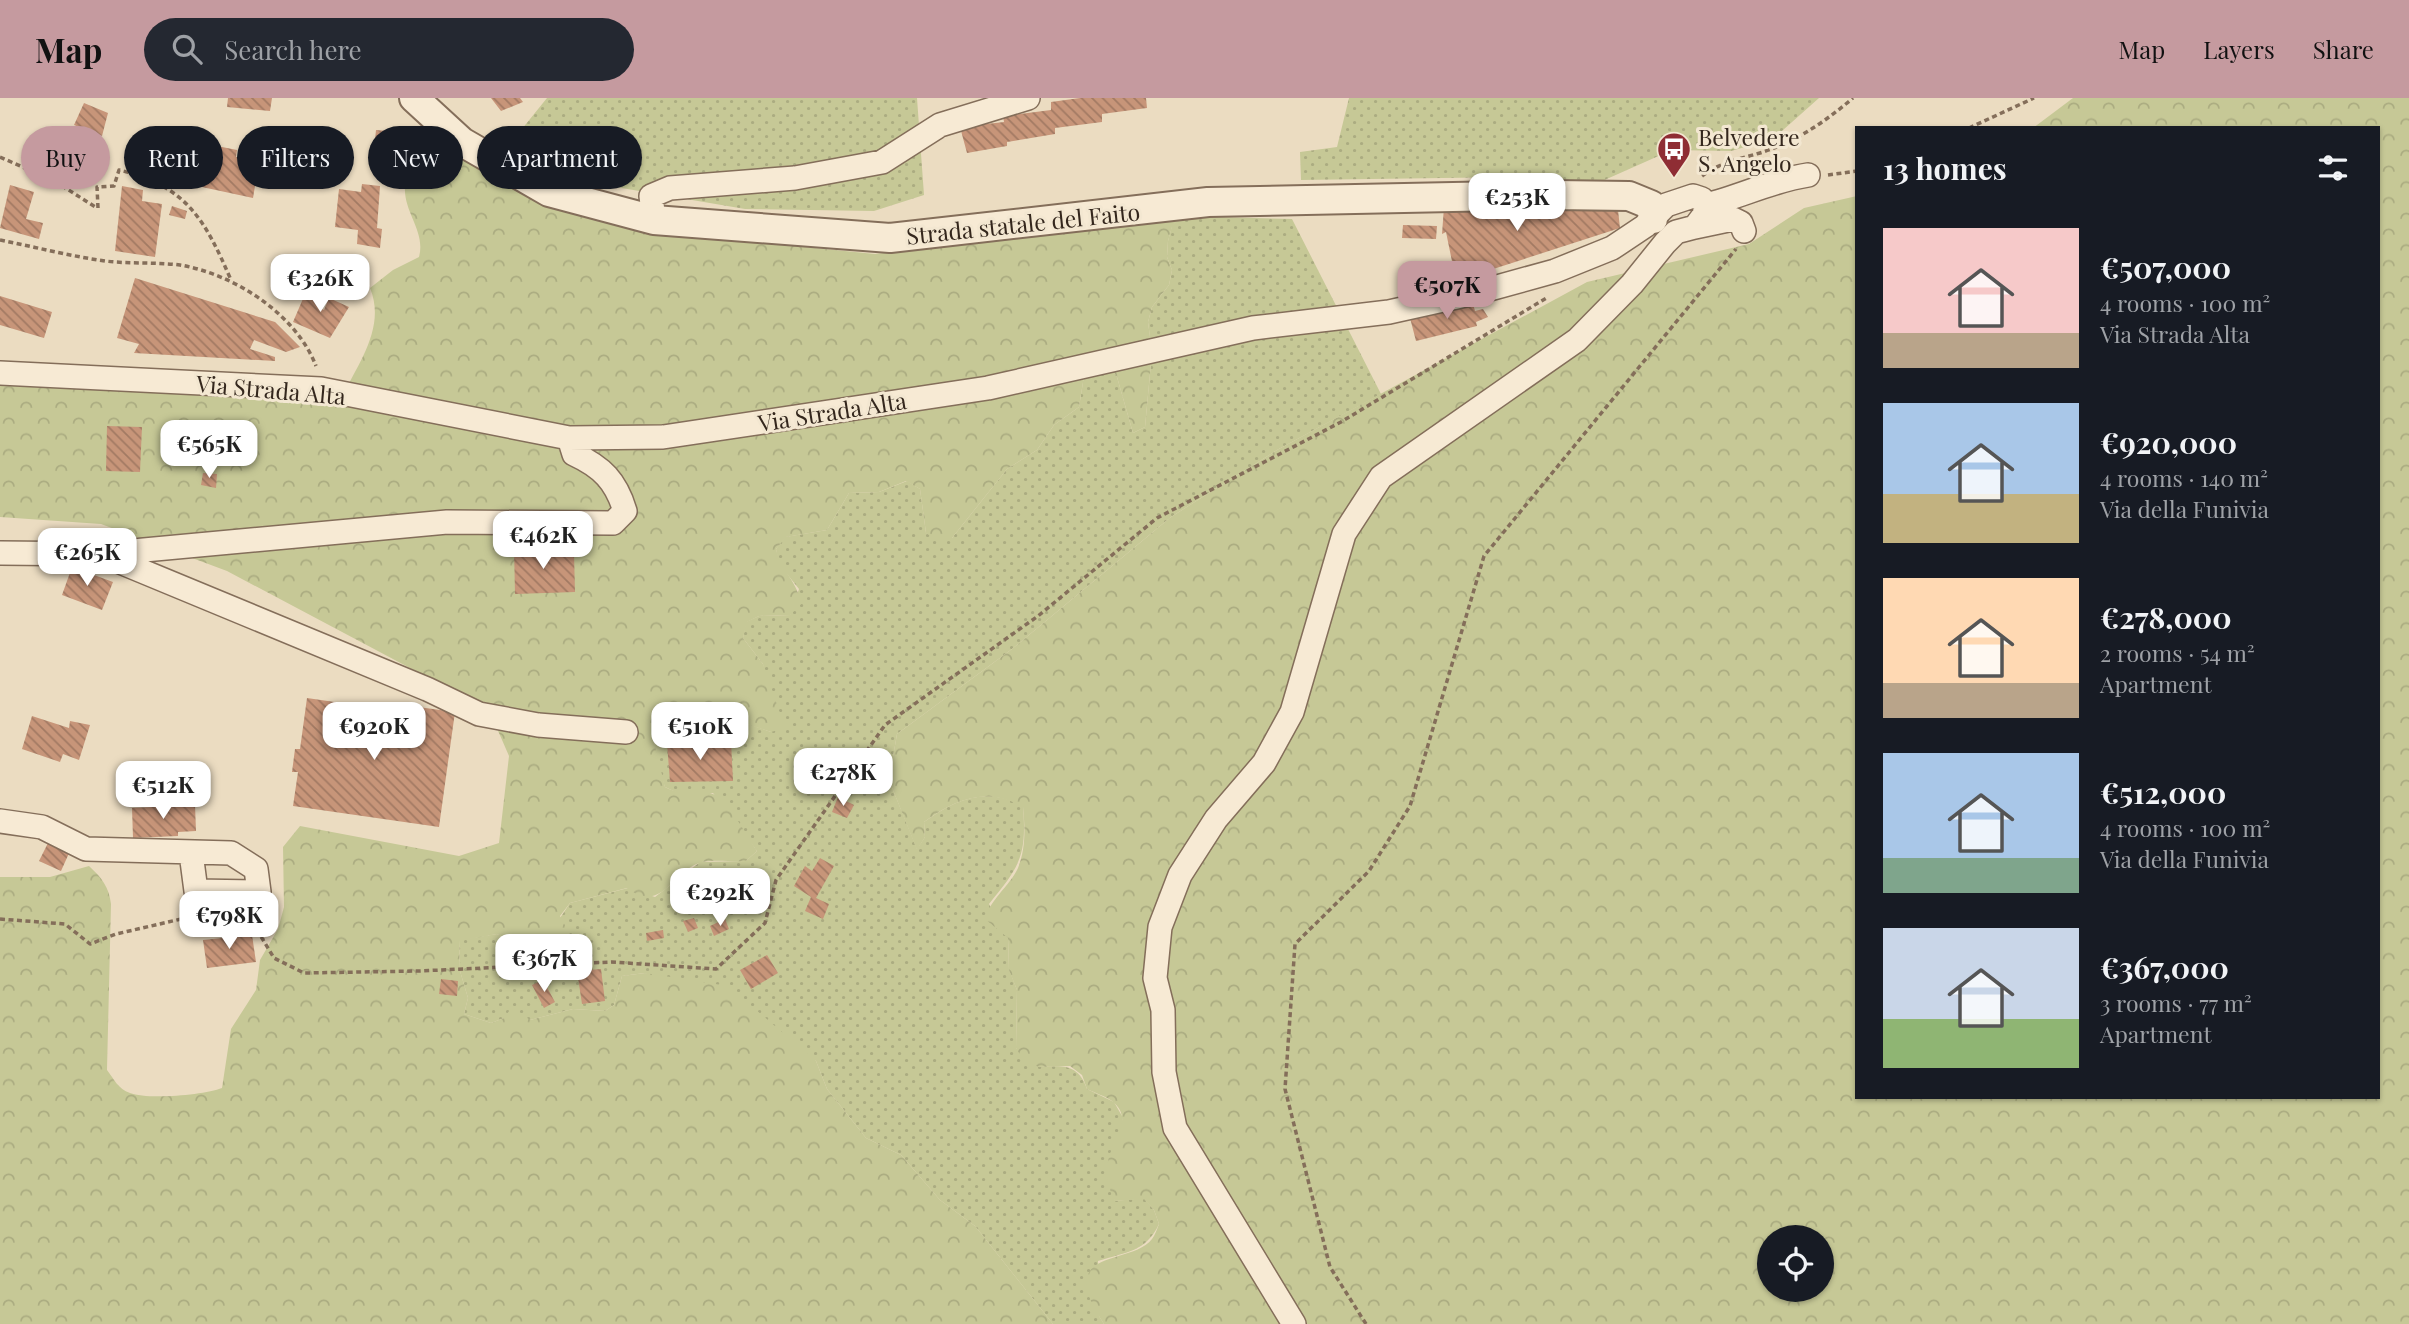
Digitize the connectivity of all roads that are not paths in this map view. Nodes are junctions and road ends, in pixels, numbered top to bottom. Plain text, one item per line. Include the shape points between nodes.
1 (414, 98) edge
2 (1028, 98) edge
3 (1808, 175) road end
4 (1697, 201) junction
5 (654, 220) junction
6 (1649, 222) junction
7 (1695, 227) junction
8 (1744, 231) road end
9 (2, 371) edge
10 (569, 438) junction
11 (0, 553) edge
12 (101, 554) junction
13 (626, 732) dead end
14 (0, 821) edge
15 (191, 853) junction
16 (1294, 1324) edge

1 - 5 street, Strada statale del Faito via 462,142 550,192
2 - 5 street via 940,125 882,162 795,178 670,188 651,196
3 - 4 street, Via Strada Alta via 1744,195
4 - 6 street, Via Strada Alta via 1667,205
4 - 7 street via 1704,215
5 - 6 street, Strada statale del Faito via 890,238 1208,202 1555,195 1629,196 1651,205
6 - 10 street, Via Strada Alta via 1612,248 1555,271 1390,312 1252,328 988,388 663,437
7 - 8 street via 1733,219
7 - 16 street via 1676,232 1577,340 1381,477 1345,534 1292,712 1264,763 1216,819 1180,875 1160,927 1155,978 1163,1010 1164,1072 1175,1128
9 - 10 street, Via Strada Alta via 321,388
10 - 12 street via 574,454 597,465 618,487 625,511 613,523 447,522
11 - 12 street
12 - 13 street via 479,714 538,725
14 - 15 street via 42,827 86,849
15 - 15 street via 231,853 256,869 252,900 196,891

